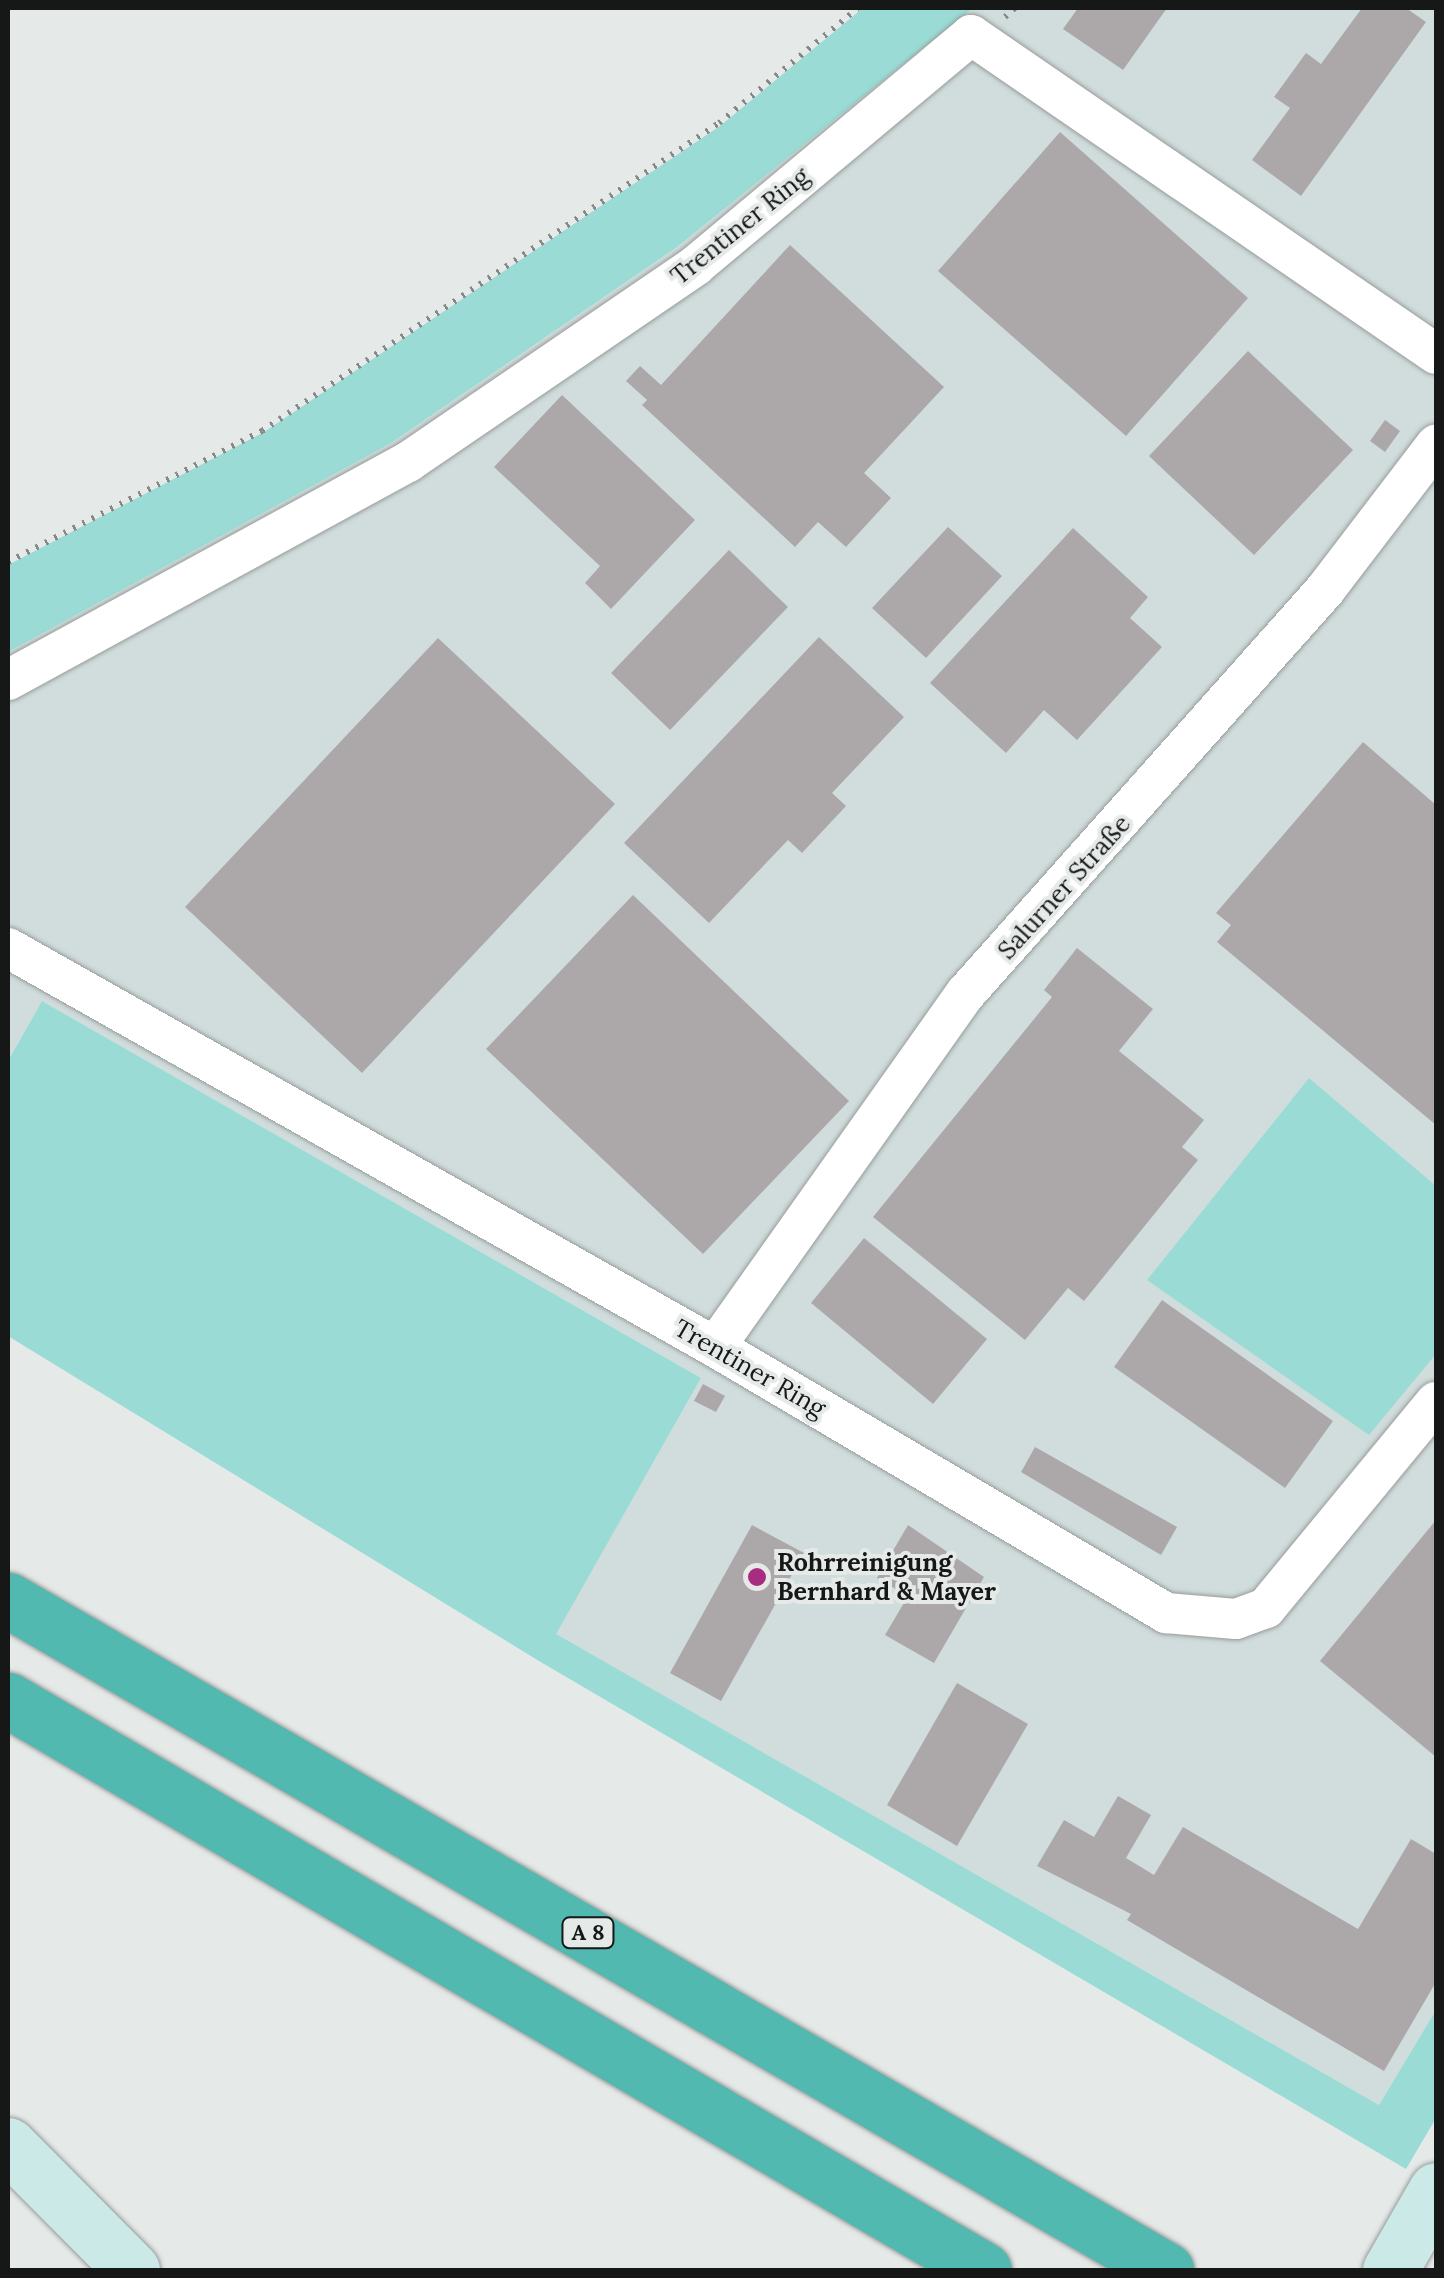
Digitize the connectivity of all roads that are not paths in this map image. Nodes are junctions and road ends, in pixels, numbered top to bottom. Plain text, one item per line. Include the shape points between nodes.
1 (1436, 354) edge
2 (1436, 445) edge
3 (8, 680) edge
4 (8, 948) edge
5 (715, 1347) junction
6 (1436, 1402) edge
7 (8, 1600) edge
8 (8, 1700) edge
9 (8, 2145) edge
10 (1436, 2190) edge
11 (132, 2270) edge
12 (984, 2270) edge
13 (1166, 2270) edge
14 (1390, 2270) edge

1 - 3 street, Trentiner Ring via 972,35 695,266 408,462
2 - 5 street, Salurner Straße via 1324,590 966,993
4 - 5 street, Trentiner Ring
5 - 6 street, Trentiner Ring via 1166,1613 1196,1619 1236,1619 1266,1608
7 - 13 highway, A 8
8 - 12 highway
9 - 11 main road
10 - 14 main road

